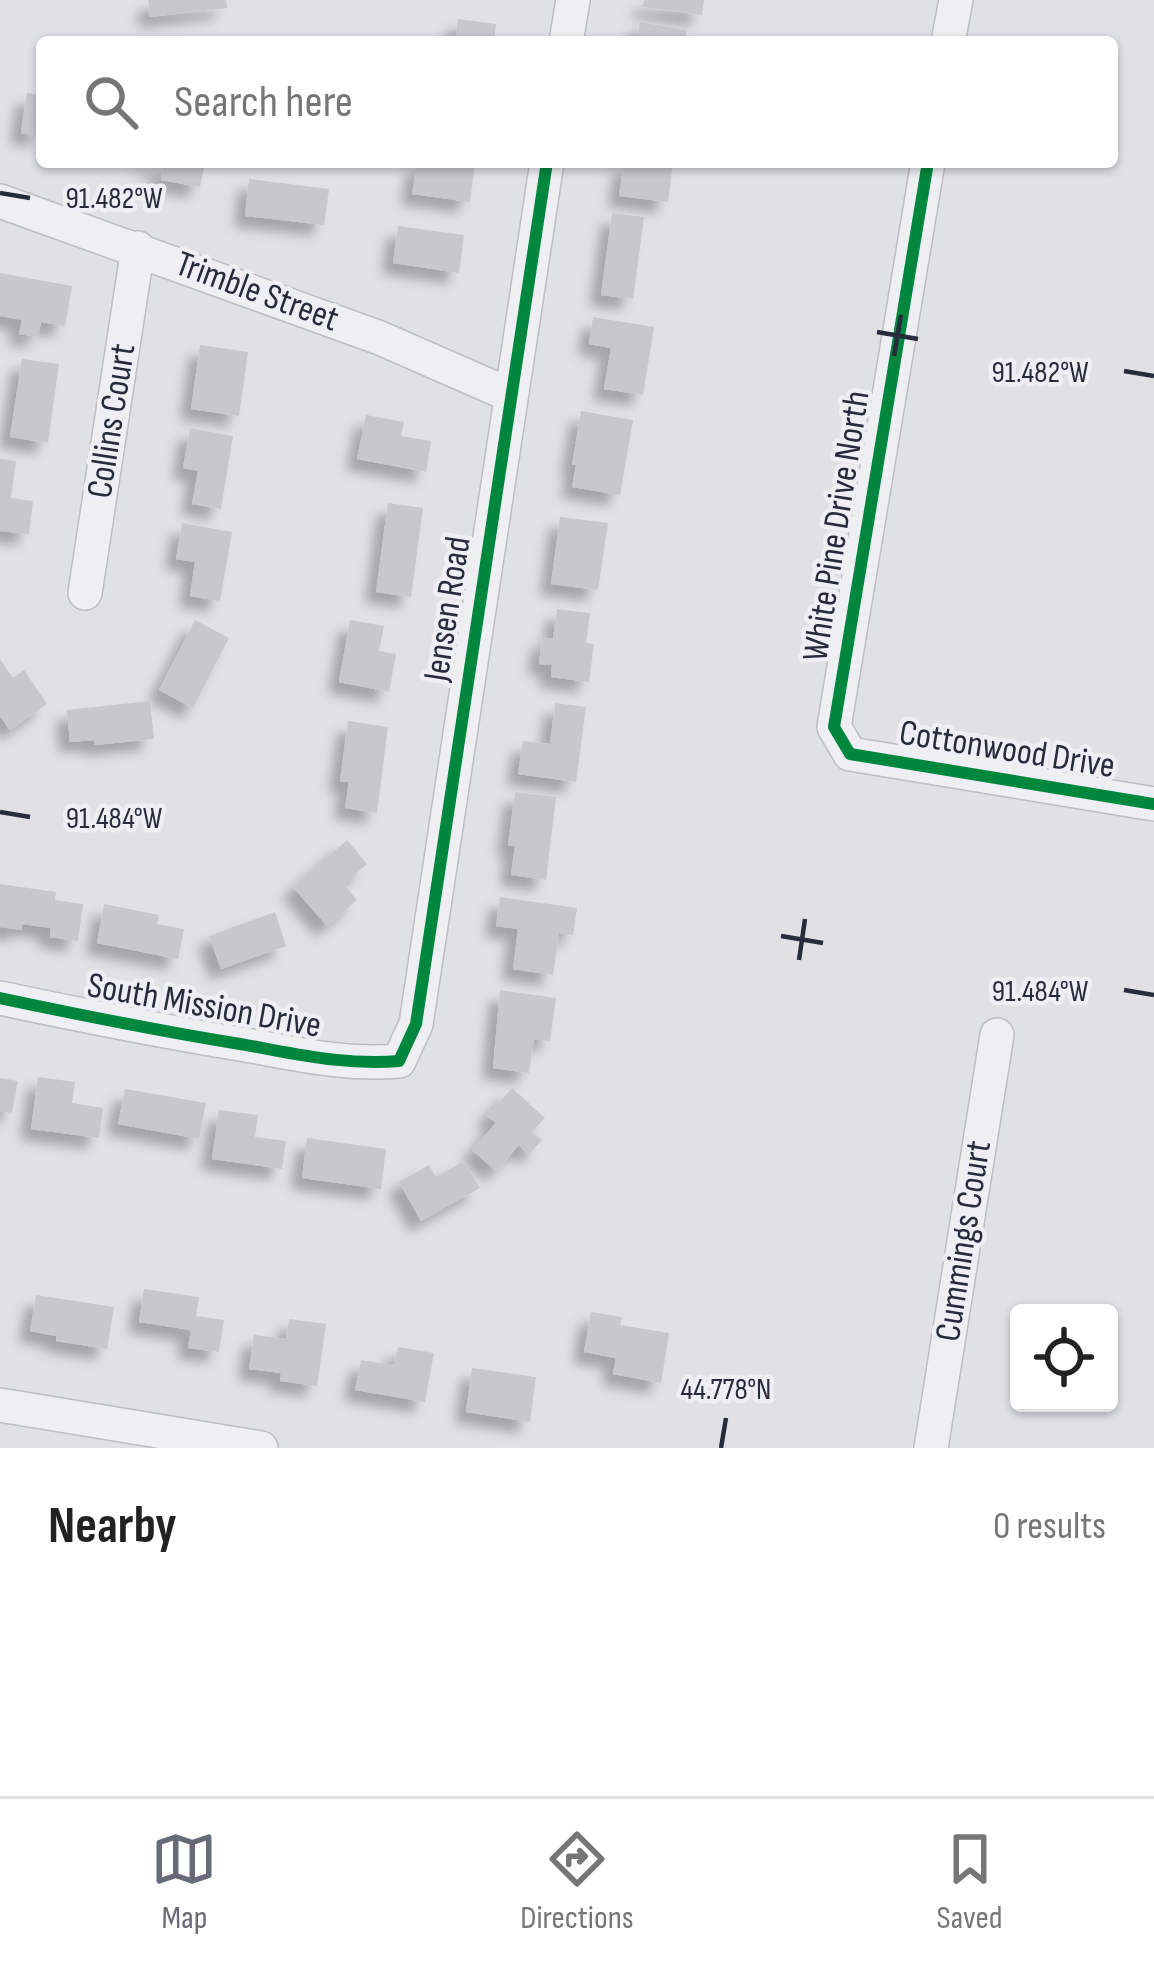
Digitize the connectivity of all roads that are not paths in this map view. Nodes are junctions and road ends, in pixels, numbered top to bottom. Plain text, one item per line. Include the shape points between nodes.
1 (573, 0) edge
2 (956, 0) edge
3 (567, 36) edge
4 (949, 36) edge
5 (546, 168) edge
6 (927, 168) edge
7 (0, 201) edge
8 (138, 248) junction
9 (510, 395) junction
10 (85, 593) dead end
11 (850, 754) joint
12 (1154, 804) edge
13 (0, 998) edge
14 (997, 1035) dead end
15 (398, 1061) joint
16 (0, 1405) edge
17 (261, 1448) edge
18 (931, 1448) edge

1 - 3 street
2 - 4 street
5 - 9 street, Jensen Road
6 - 11 street, White Pine Drive North via 834,727
7 - 8 street, Trimble Street
8 - 9 street, Trimble Street
8 - 10 street, Collins Court
9 - 15 street, Jensen Road via 416,1024
11 - 12 street, Cottonwood Drive
13 - 15 street, South Mission Drive via 304,1055
14 - 18 street, Cummings Court
16 - 17 street

